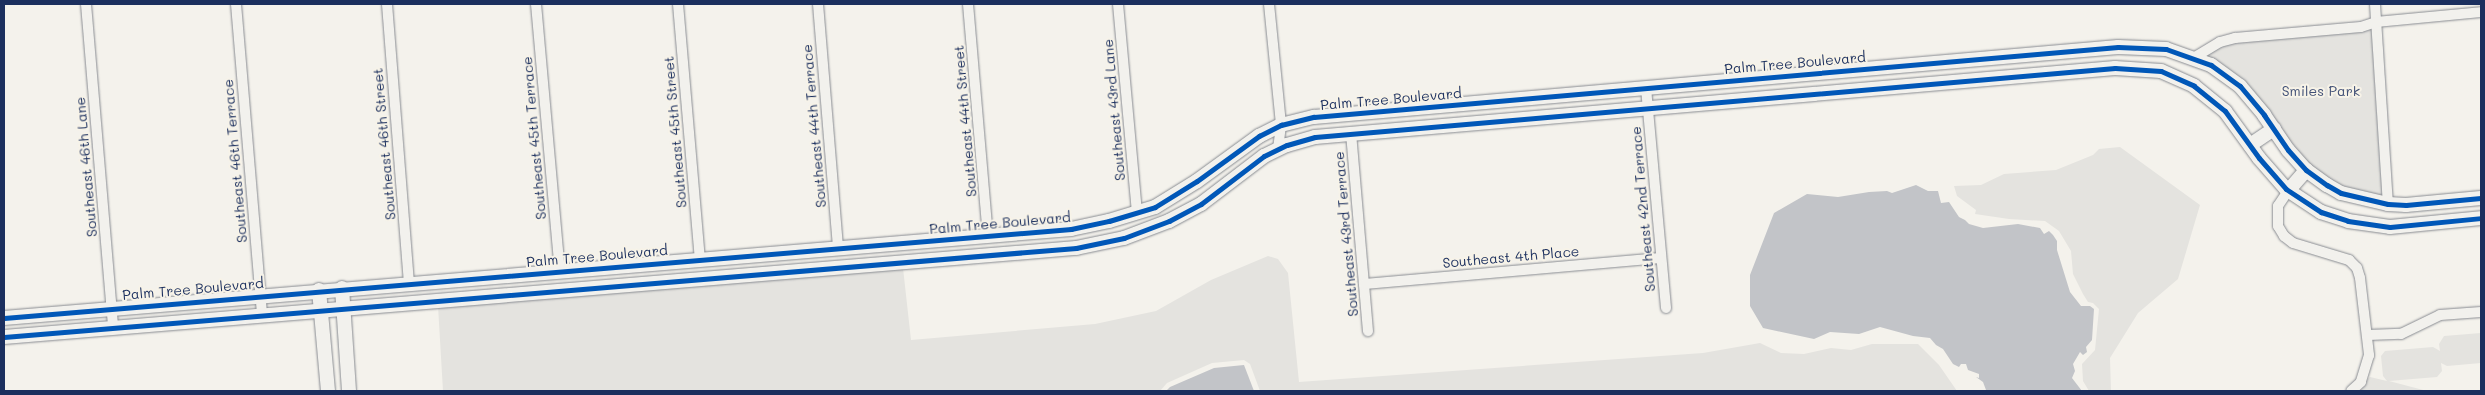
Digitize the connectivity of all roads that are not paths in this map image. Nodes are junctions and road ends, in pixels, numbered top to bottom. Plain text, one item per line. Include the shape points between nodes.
1 (86, 4) edge
2 (236, 4) edge
3 (386, 4) edge
4 (536, 4) edge
5 (678, 4) edge
6 (818, 4) edge
7 (968, 4) edge
8 (1118, 4) edge
9 (1269, 4) edge
10 (2375, 4) edge
11 (2481, 12) edge
12 (2376, 22) junction
13 (2195, 57) junction
14 (1646, 88) junction
15 (1647, 108) junction
16 (1350, 113) junction
17 (1281, 125) junction
18 (2274, 129) junction
19 (1351, 133) junction
20 (2250, 145) junction
21 (1278, 149) junction
22 (2306, 170) junction
23 (2288, 191) junction
24 (2481, 198) edge
25 (2388, 204) junction
26 (1137, 213) junction
27 (2481, 218) edge
28 (2390, 227) junction
29 (1144, 231) junction
30 (988, 235) junction
31 (838, 247) junction
32 (990, 255) junction
33 (1661, 258) junction
34 (700, 259) junction
35 (840, 268) junction
36 (560, 270) junction
37 (701, 279) junction
38 (409, 283) junction
39 (1364, 284) junction
40 (342, 288) junction
41 (319, 290) junction
42 (561, 290) junction
43 (260, 295) junction
44 (411, 303) junction
45 (112, 308) junction
46 (1666, 308) dead end
47 (342, 309) junction
48 (322, 311) junction
49 (2481, 312) edge
50 (262, 316) junction
51 (4, 318) edge
52 (113, 328) junction
53 (1368, 331) dead end
54 (2368, 335) junction
55 (4, 337) edge
56 (328, 391) edge
57 (349, 391) edge
58 (2351, 391) edge

1 - 45 street, Southeast 46th Lane
2 - 43 street, Southeast 46th Terrace
3 - 38 street, Southeast 46th Street
4 - 36 street, Southeast 45th Terrace
5 - 34 street, Southeast 45th Street
6 - 31 street, Southeast 44th Terrace
7 - 30 street, Southeast 44th Street
8 - 26 street, Southeast 43rd Lane
9 - 17 street
10 - 12 street
11 - 12 street
12 - 13 street via 2361,27 2235,38 2213,45
12 - 25 street
13 - 14 street, Palm Tree Boulevard via 2152,47 2109,47
13 - 18 street, Palm Tree Boulevard via 2240,86
14 - 15 street, Southeast 42nd Terrace
14 - 16 street, Palm Tree Boulevard
15 - 19 street
15 - 20 street via 2131,67 2161,71 2194,86 2225,111
15 - 33 street, Southeast 42nd Terrace
16 - 17 street, Palm Tree Boulevard
16 - 19 street
17 - 21 street
17 - 26 street, Palm Tree Boulevard via 1258,136 1177,195
18 - 20 street
18 - 22 street, Palm Tree Boulevard
19 - 21 street via 1315,137
19 - 39 street, Southeast 43rd Terrace
20 - 23 street
21 - 29 street via 1201,204
22 - 23 street
22 - 25 street, Palm Tree Boulevard via 2341,192
23 - 28 street via 2334,218
23 - 54 street via 2278,206 2278,226 2293,243 2349,260 2357,268
24 - 25 street, Palm Tree Boulevard
25 - 28 street
26 - 29 street
26 - 30 street, Palm Tree Boulevard via 1071,229
27 - 28 street
29 - 32 street via 1076,248
30 - 31 street, Palm Tree Boulevard
30 - 32 street
31 - 34 street, Palm Tree Boulevard
31 - 35 street
32 - 35 street
33 - 39 street, Southeast 4th Place
33 - 46 street, Southeast 42nd Terrace
34 - 36 street, Palm Tree Boulevard
34 - 37 street
35 - 37 street
36 - 38 street, Palm Tree Boulevard
36 - 42 street
37 - 42 street
38 - 40 street, Palm Tree Boulevard
38 - 44 street
39 - 53 street, Southeast 43rd Terrace
40 - 41 street, Palm Tree Boulevard
40 - 47 street
41 - 43 street, Palm Tree Boulevard
41 - 48 street
42 - 44 street
43 - 45 street, Palm Tree Boulevard
43 - 50 street, Southeast 46th Terrace
44 - 47 street
45 - 51 street, Palm Tree Boulevard
45 - 52 street, Southeast 46th Lane
47 - 48 street
47 - 57 street
48 - 50 street
48 - 56 street
49 - 54 street via 2440,315 2401,334
50 - 52 street
52 - 55 street
54 - 58 street via 2367,366 2361,382

